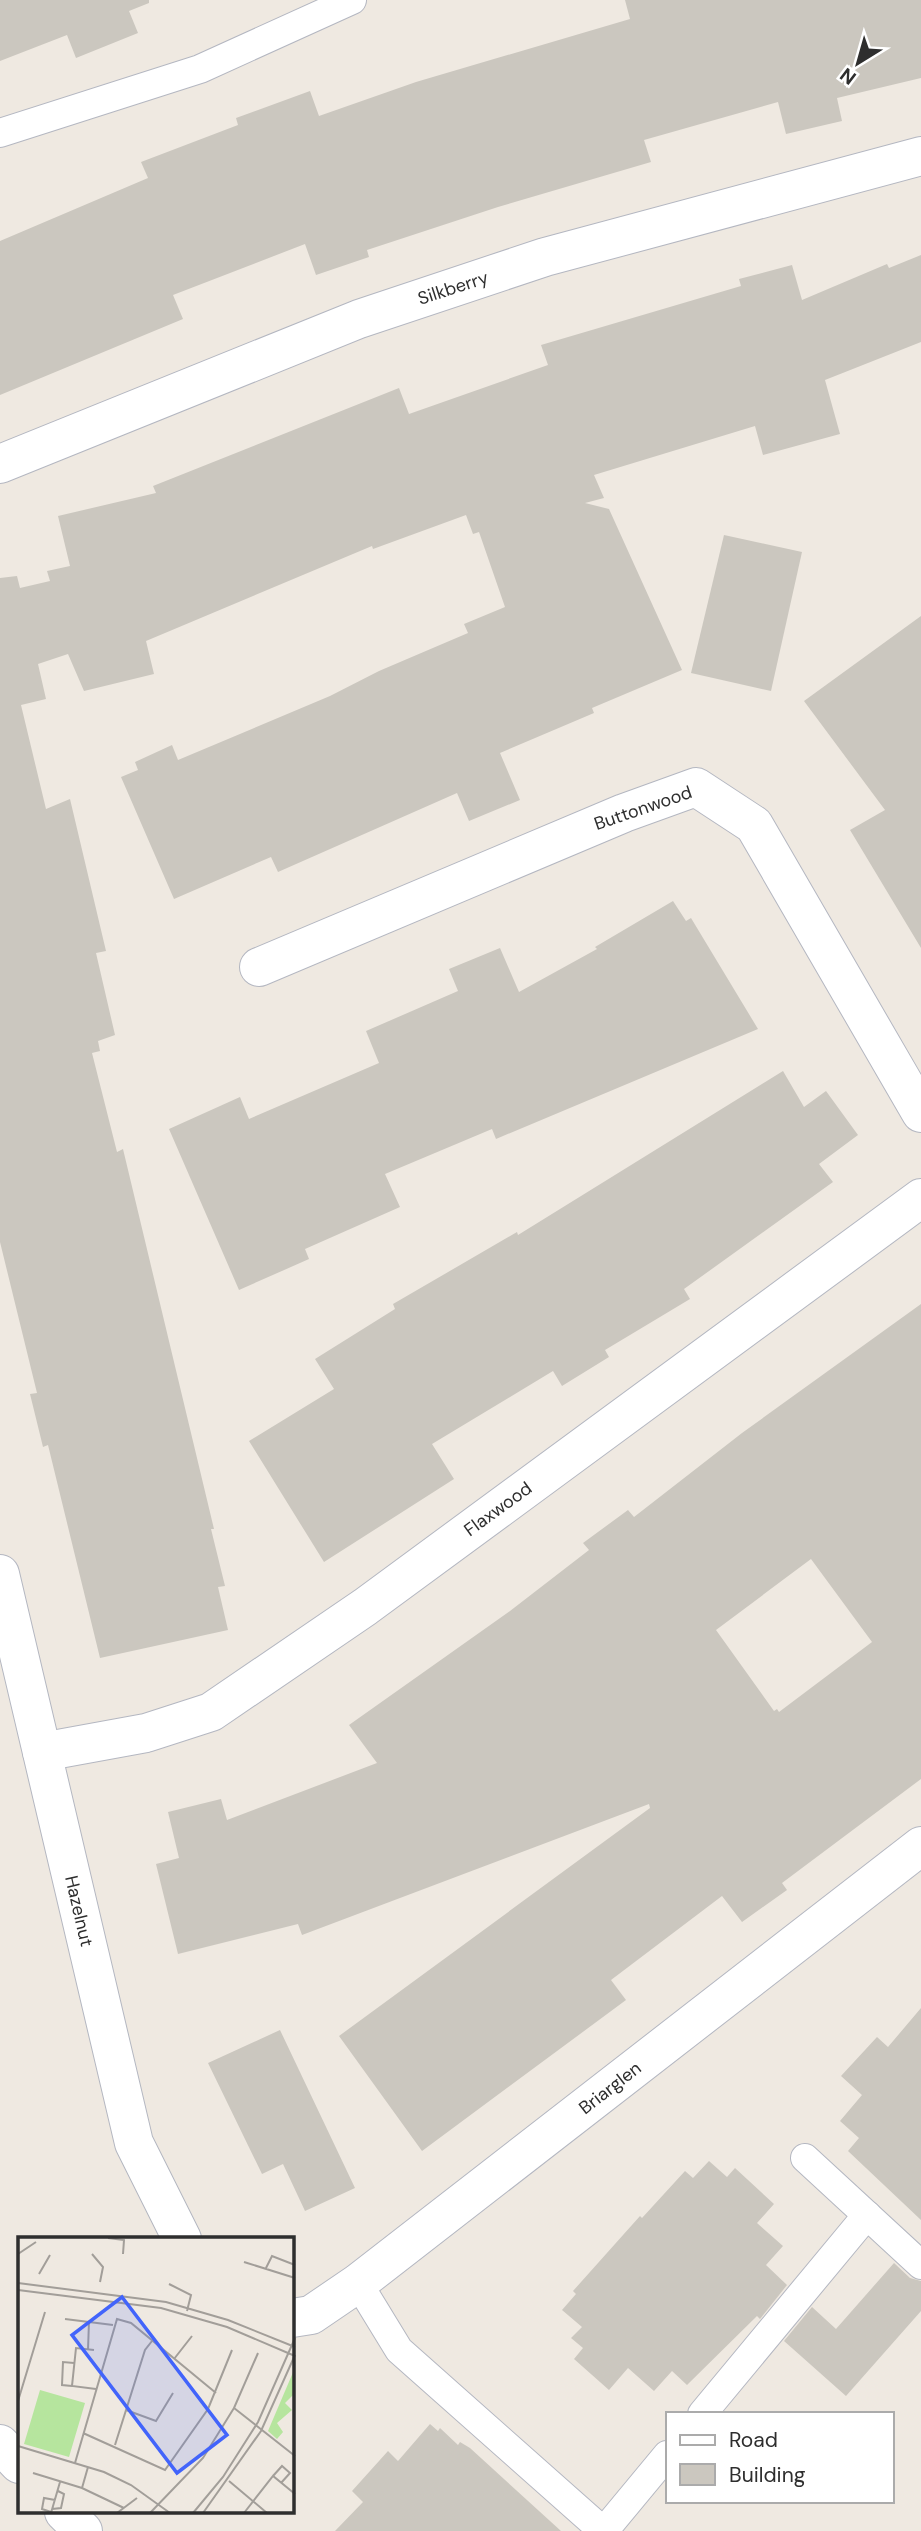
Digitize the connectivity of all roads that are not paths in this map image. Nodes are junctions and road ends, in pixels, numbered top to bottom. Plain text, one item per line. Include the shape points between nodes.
1 (352, 0) edge
2 (0, 132) edge
3 (921, 156) edge
4 (0, 464) edge
5 (258, 967) dead end
6 (921, 1113) edge
7 (921, 1198) edge
8 (0, 1574) edge
9 (42, 1752) junction
10 (921, 1846) edge
11 (805, 2158) dead end
12 (867, 2215) junction
13 (181, 2237) edge
14 (921, 2265) edge
15 (358, 2283) junction
16 (294, 2318) edge
17 (704, 2412) edge
18 (0, 2444) edge
19 (666, 2456) edge
20 (18, 2463) edge
21 (66, 2514) edge
22 (83, 2531) edge
23 (604, 2531) edge

1 - 2 lane via 200,69
3 - 4 street, Silkberry via 545,257 371,315
5 - 6 street, Buttonwood via 696,787 754,825
7 - 9 street, Flaxwood via 366,1607 211,1712 146,1733
8 - 9 street, Hazelnut
9 - 13 street, Hazelnut via 135,2143
10 - 15 street, Briarglen
11 - 12 lane
12 - 14 lane
12 - 17 lane
15 - 16 street, Briarglen via 311,2315
15 - 23 lane via 398,2350
18 - 20 street
19 - 23 lane
21 - 22 street

